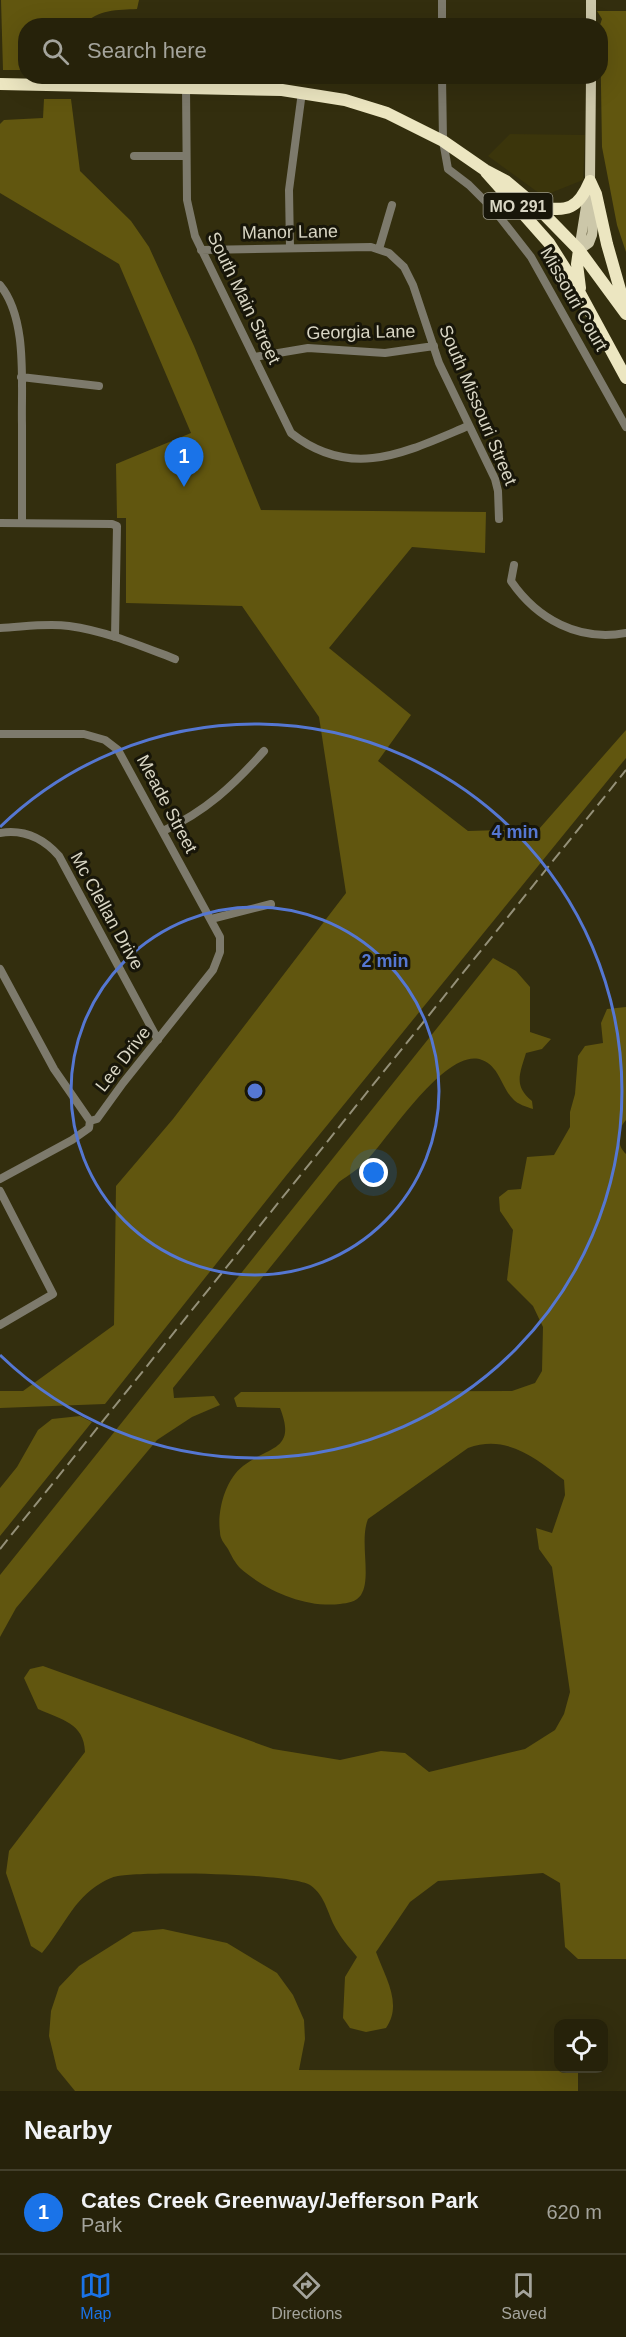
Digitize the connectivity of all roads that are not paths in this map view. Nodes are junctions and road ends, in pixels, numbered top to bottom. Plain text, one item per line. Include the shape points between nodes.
1 (442, 0) edge
2 (591, 0) edge
3 (442, 18) edge
4 (591, 18) edge
5 (0, 84) edge
6 (442, 84) edge
7 (591, 84) edge
8 (186, 87) junction
9 (302, 92) junction
10 (443, 141) junction
11 (134, 156) dead end
12 (185, 156) junction
13 (485, 170) junction
14 (590, 181) junction
15 (392, 205) dead end
16 (537, 207) junction
17 (549, 243) junction
18 (290, 248) junction
19 (379, 249) junction
20 (201, 250) junction
21 (579, 250) junction
22 (0, 285) edge
23 (584, 300) junction
24 (626, 309) edge
25 (626, 314) edge
26 (434, 346) junction
27 (254, 357) junction
28 (21, 377) junction
29 (626, 378) edge
30 (99, 386) dead end
31 (468, 426) junction
32 (626, 427) edge
33 (499, 519) dead end
34 (0, 522) edge
35 (22, 523) junction
36 (514, 564) dead end
37 (0, 628) edge
38 (626, 633) edge
39 (116, 637) junction
40 (175, 659) dead end
41 (0, 734) edge
42 (264, 751) dead end
43 (163, 831) junction
44 (0, 833) edge
45 (271, 904) dead end
46 (211, 919) junction
47 (0, 969) edge
48 (158, 1040) junction
49 (90, 1121) junction
50 (0, 1179) edge
51 (0, 1191) edge
52 (0, 1324) edge

1 - 3 street
2 - 4 main road
5 - 8 highway, MO 291
6 - 10 street
7 - 14 main road
8 - 9 highway, MO 291
8 - 12 street, South Main Street
9 - 10 highway, MO 291 via 387,113
9 - 18 street via 289,190
10 - 13 highway, MO 291
10 - 32 street, Missouri Court via 448,169 489,204 531,257
11 - 12 street
12 - 20 street, South Main Street via 190,218
13 - 16 highway, MO 291 via 506,181
13 - 17 highway, MO 291
14 - 16 highway via 583,198 573,206 555,210
14 - 21 main road via 592,235
14 - 24 highway
15 - 19 street
16 - 21 highway, MO 291
17 - 21 highway via 562,251
17 - 23 highway, MO 291
18 - 19 street, Manor Lane
18 - 20 street, Manor Lane
19 - 26 street, South Missouri Street via 404,267
20 - 27 street, South Main Street
21 - 23 highway via 578,276
21 - 25 highway, MO 291
22 - 28 street via 17,324
23 - 29 highway, MO 291
26 - 27 street, Georgia Lane via 385,352 308,348
26 - 31 street, South Missouri Street
27 - 31 street, South Main Street via 291,433 329,454 344,458 403,453
28 - 30 street
28 - 35 street
31 - 33 street, South Missouri Street via 495,479
34 - 35 street
35 - 39 street via 117,526
36 - 38 street via 511,580 519,592 553,622 592,634
37 - 39 street via 51,625
39 - 40 street
41 - 43 street, Meade Street via 84,734 105,740 122,755
42 - 43 street via 209,806
43 - 46 street, Meade Street
44 - 48 street, Mc Clellan Drive via 19,832 37,837 59,856
45 - 46 street
46 - 48 street, Lee Drive via 220,942 218,962
47 - 49 street via 54,1069
48 - 49 street, Lee Drive via 98,1119
49 - 50 street, Lee Drive via 89,1128 72,1140
51 - 52 street via 53,1294

